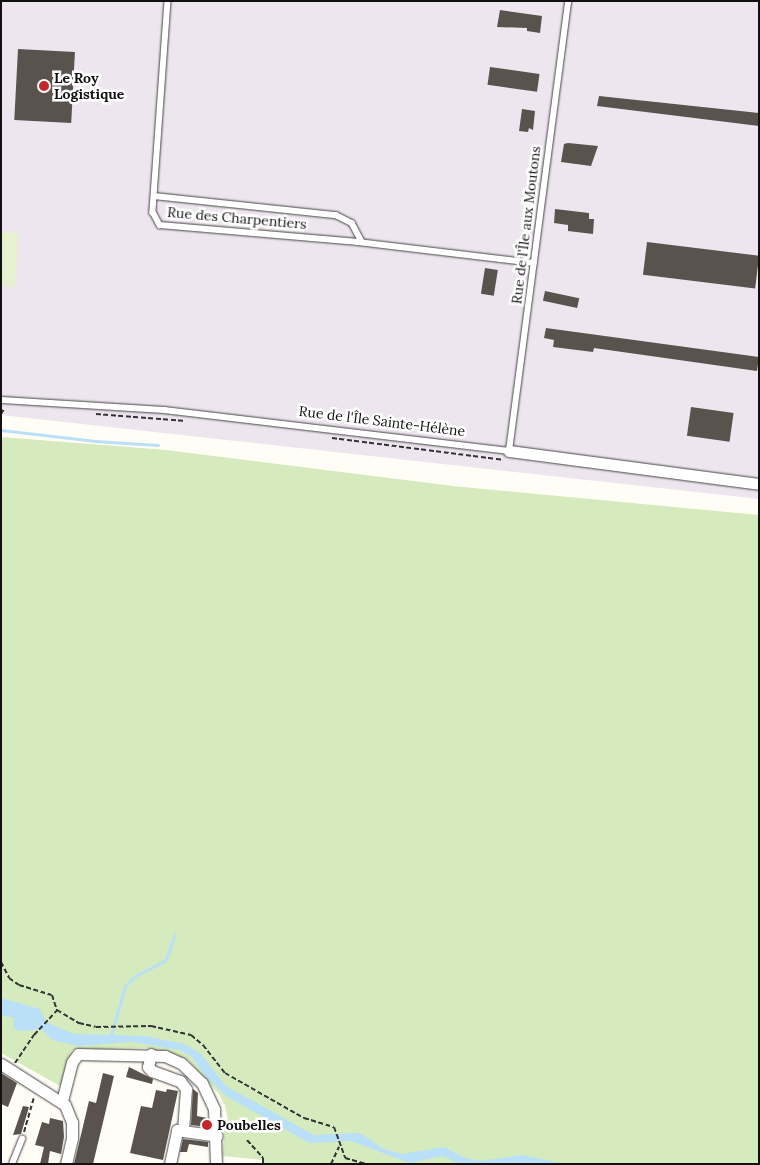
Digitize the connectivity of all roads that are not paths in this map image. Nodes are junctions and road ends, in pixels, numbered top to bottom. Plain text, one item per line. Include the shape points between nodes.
1 (168, 1) edge
2 (568, 1) edge
3 (154, 196) junction
4 (362, 242) junction
5 (534, 264) junction
6 (1, 400) edge
7 (506, 456) junction
8 (759, 484) edge
9 (151, 1054) junction
10 (6, 1067) edge
11 (62, 1101) junction
12 (183, 1131) junction
13 (217, 1136) junction
14 (22, 1139) road end
15 (12, 1164) edge
16 (66, 1164) edge
17 (170, 1164) edge
18 (216, 1164) edge

1 - 3 lane, Rue des Charpentiers
2 - 5 lane, Rue de l'Île aux Moutons
3 - 4 lane via 336,215 352,223
3 - 4 lane, Rue des Charpentiers via 153,212 160,225
4 - 5 lane, Rue des Charpentiers
5 - 7 lane, Rue de l'Île aux Moutons
6 - 7 lane, Rue de l'Île Sainte-Hélène via 165,410
7 - 8 street, Rue de l'Île Sainte-Hélène
9 - 11 street via 78,1054 72,1062
9 - 12 street via 148,1067 152,1071 180,1081 186,1089
9 - 13 street via 181,1063 202,1083 214,1109
10 - 11 street
11 - 16 street via 72,1122
12 - 13 street
12 - 17 street via 177,1130
13 - 18 street
14 - 15 lane

